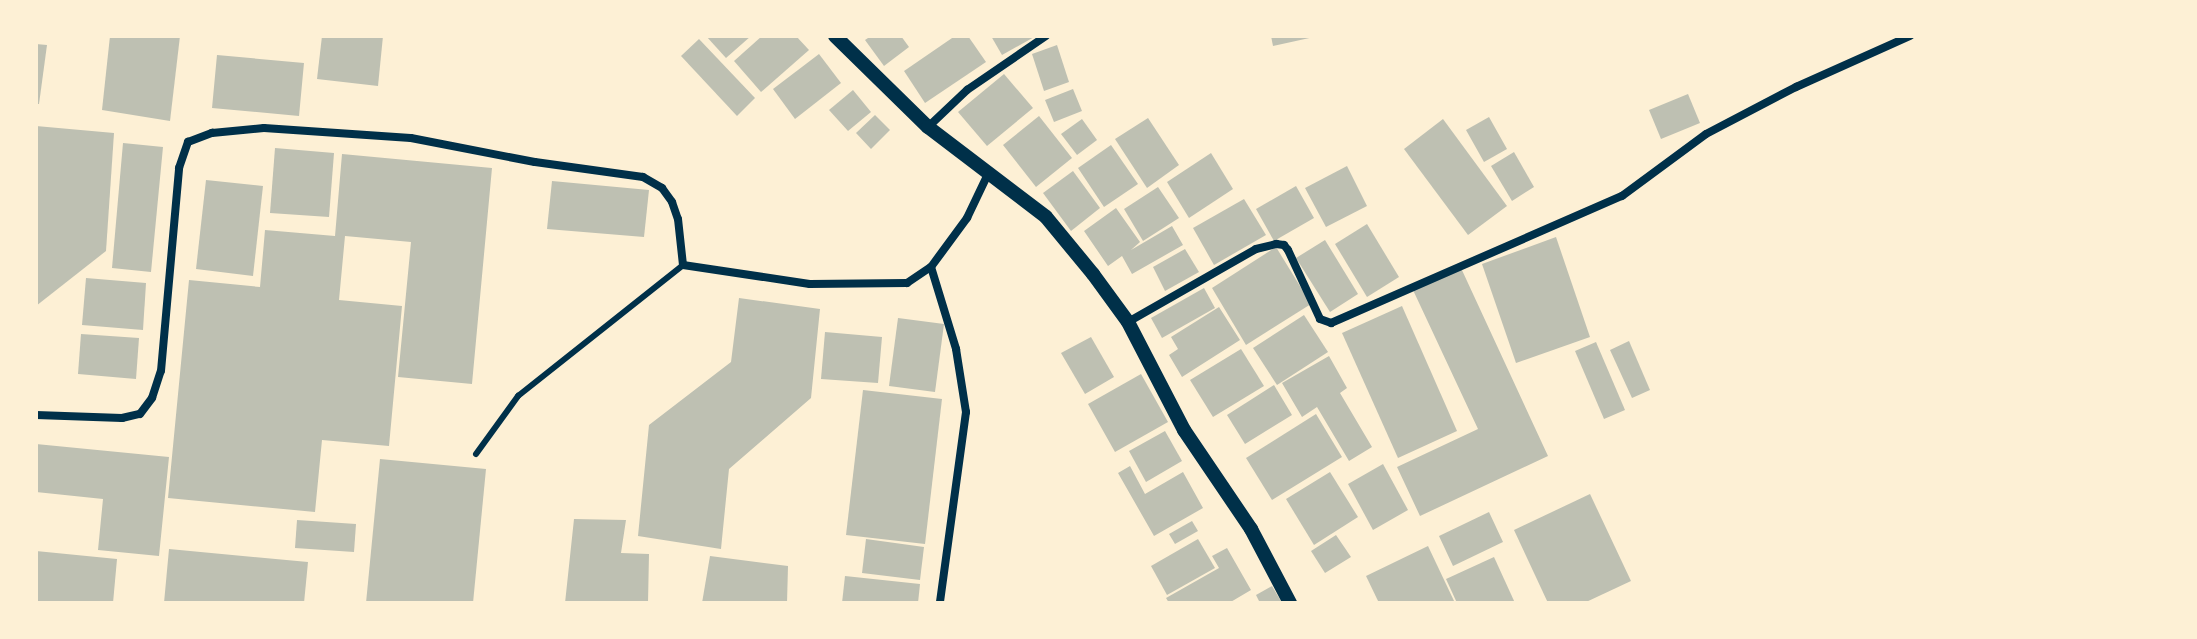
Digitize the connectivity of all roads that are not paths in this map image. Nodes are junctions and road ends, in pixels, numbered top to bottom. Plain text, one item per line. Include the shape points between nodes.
1 (835, 36) edge
2 (1046, 36) edge
3 (1910, 36) edge
4 (928, 127) junction
5 (988, 174) junction
6 (683, 265) junction
7 (931, 267) junction
8 (1128, 322) junction
9 (36, 415) edge
10 (476, 454) dead end
11 (940, 603) edge
12 (1290, 603) edge

1 - 4 street
2 - 4 street via 967,90
3 - 8 street via 1706,134 1622,196 1331,323 1320,319 1288,250 1276,244 1256,249
4 - 5 street
5 - 7 street via 967,218
5 - 8 street via 1046,217
6 - 7 street via 810,284 884,285 907,283
6 - 9 street via 672,202 662,188 643,177 411,138 264,128 212,133 188,142 179,168 161,371 152,398 140,414 122,418
6 - 10 lane via 518,396
7 - 11 street via 956,349 966,412
8 - 12 street via 1184,430 1251,529

